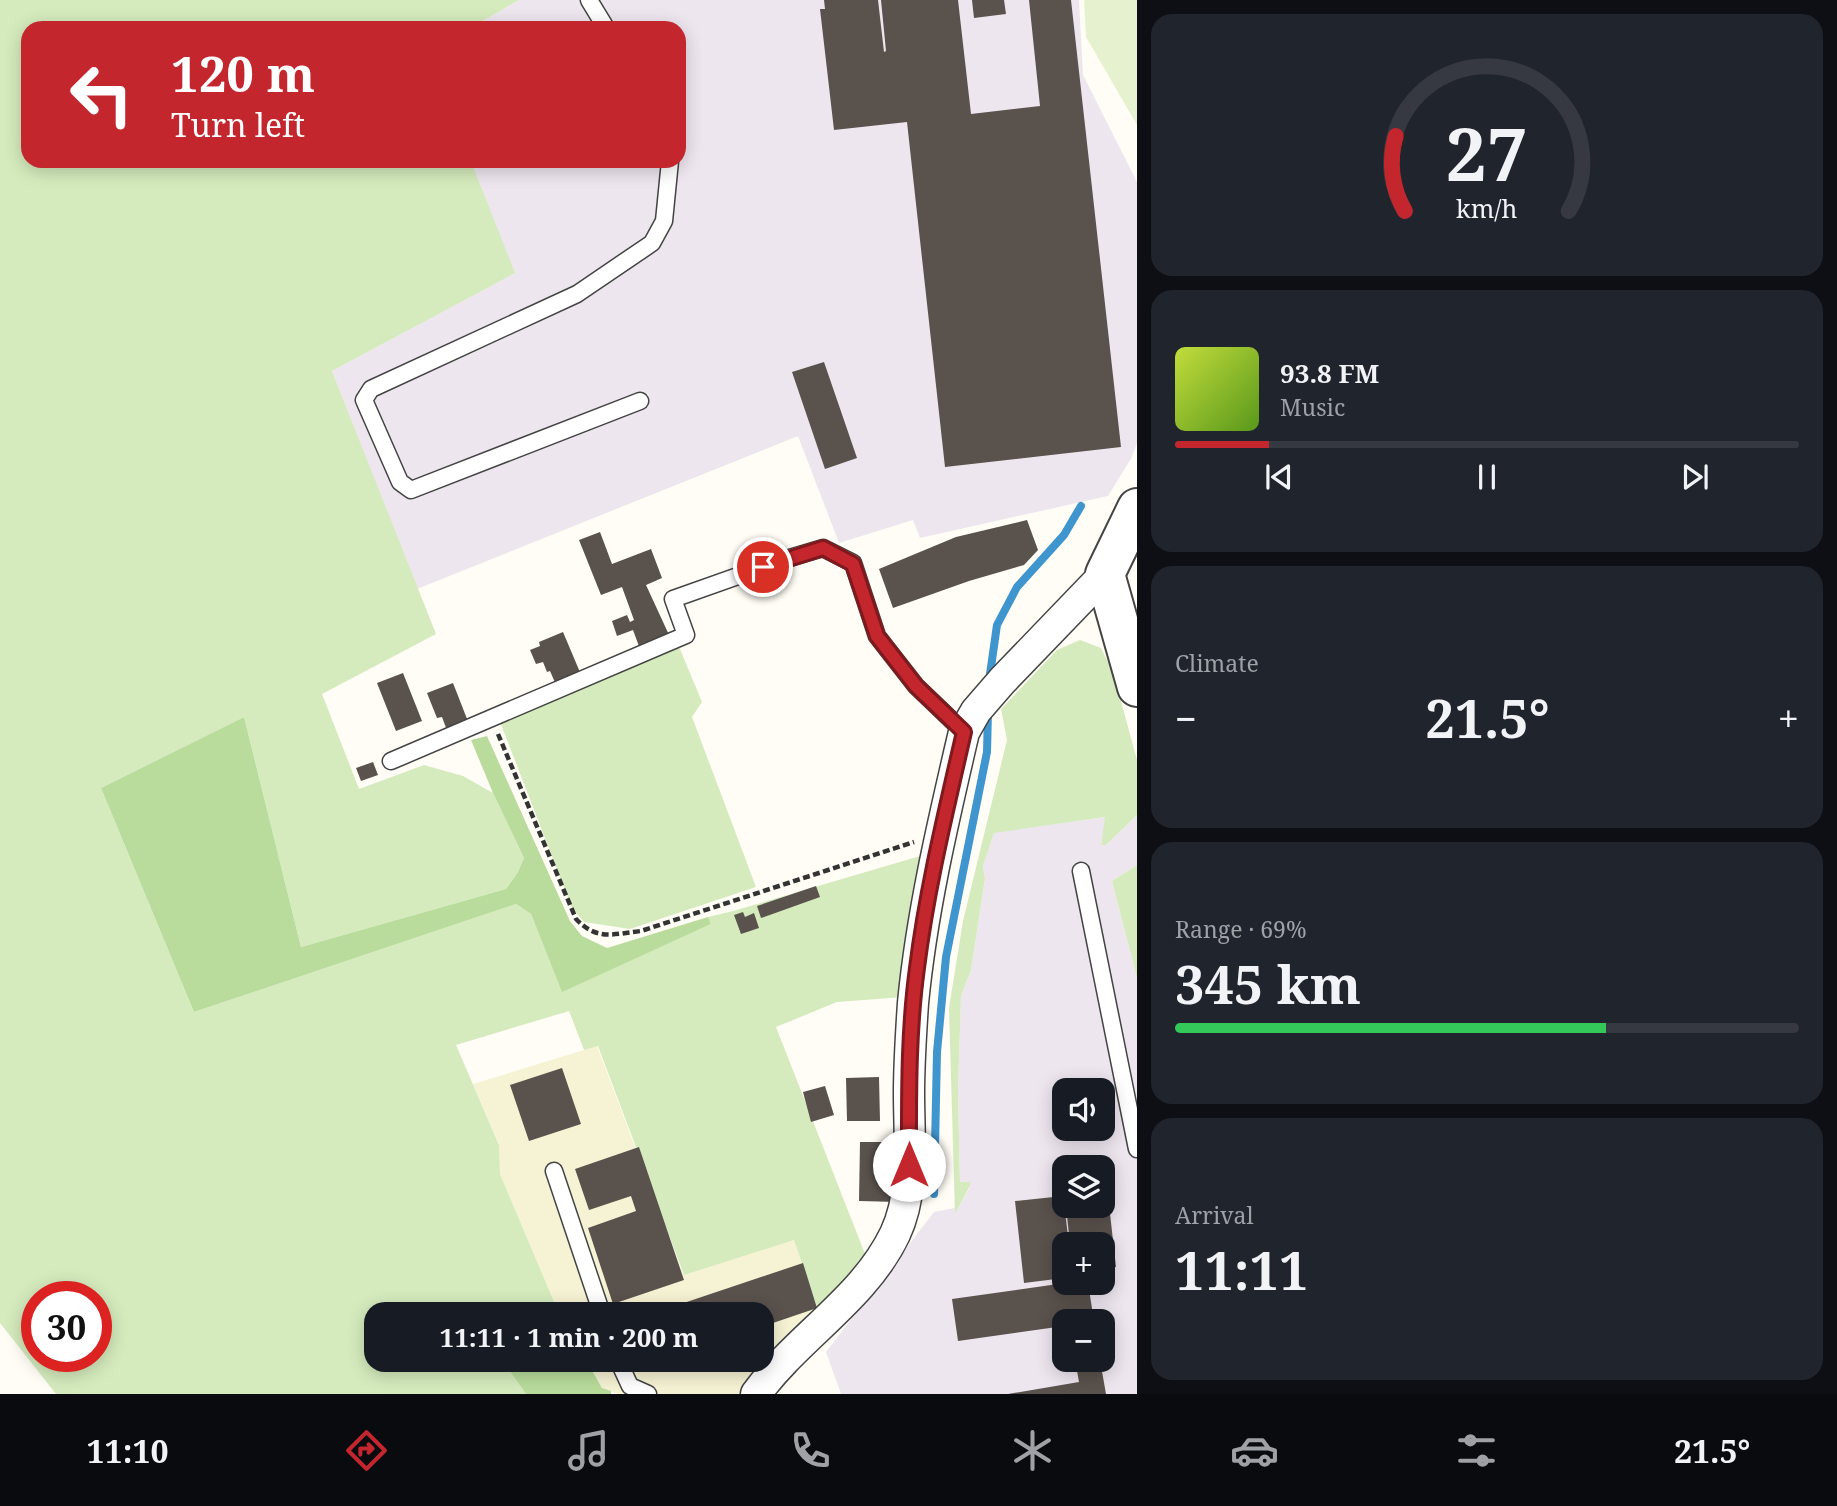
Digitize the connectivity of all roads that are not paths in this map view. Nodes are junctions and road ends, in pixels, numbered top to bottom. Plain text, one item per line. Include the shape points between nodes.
1 (589, 0) edge
2 (602, 21) edge
3 (669, 168) edge
4 (640, 401) dead end
5 (1137, 508) edge
6 (1105, 574) junction
7 (1137, 687) edge
8 (970, 722) junction
9 (391, 761) dead end
10 (1081, 871) dead end
11 (1137, 1149) edge
12 (554, 1171) dead end
13 (598, 1302) edge
14 (624, 1372) edge
15 (648, 1394) edge
16 (756, 1394) edge

1 - 2 lane
3 - 4 lane via 664,221 652,243 576,294 371,389 364,400 400,482 411,490
5 - 6 street
6 - 7 street
6 - 8 street via 1002,681
8 - 9 lane via 916,686 877,636 853,564 823,548 673,599 686,635
8 - 16 street via 927,895 916,970 904,1212 879,1261
10 - 11 lane
12 - 13 lane
14 - 15 lane via 630,1386

